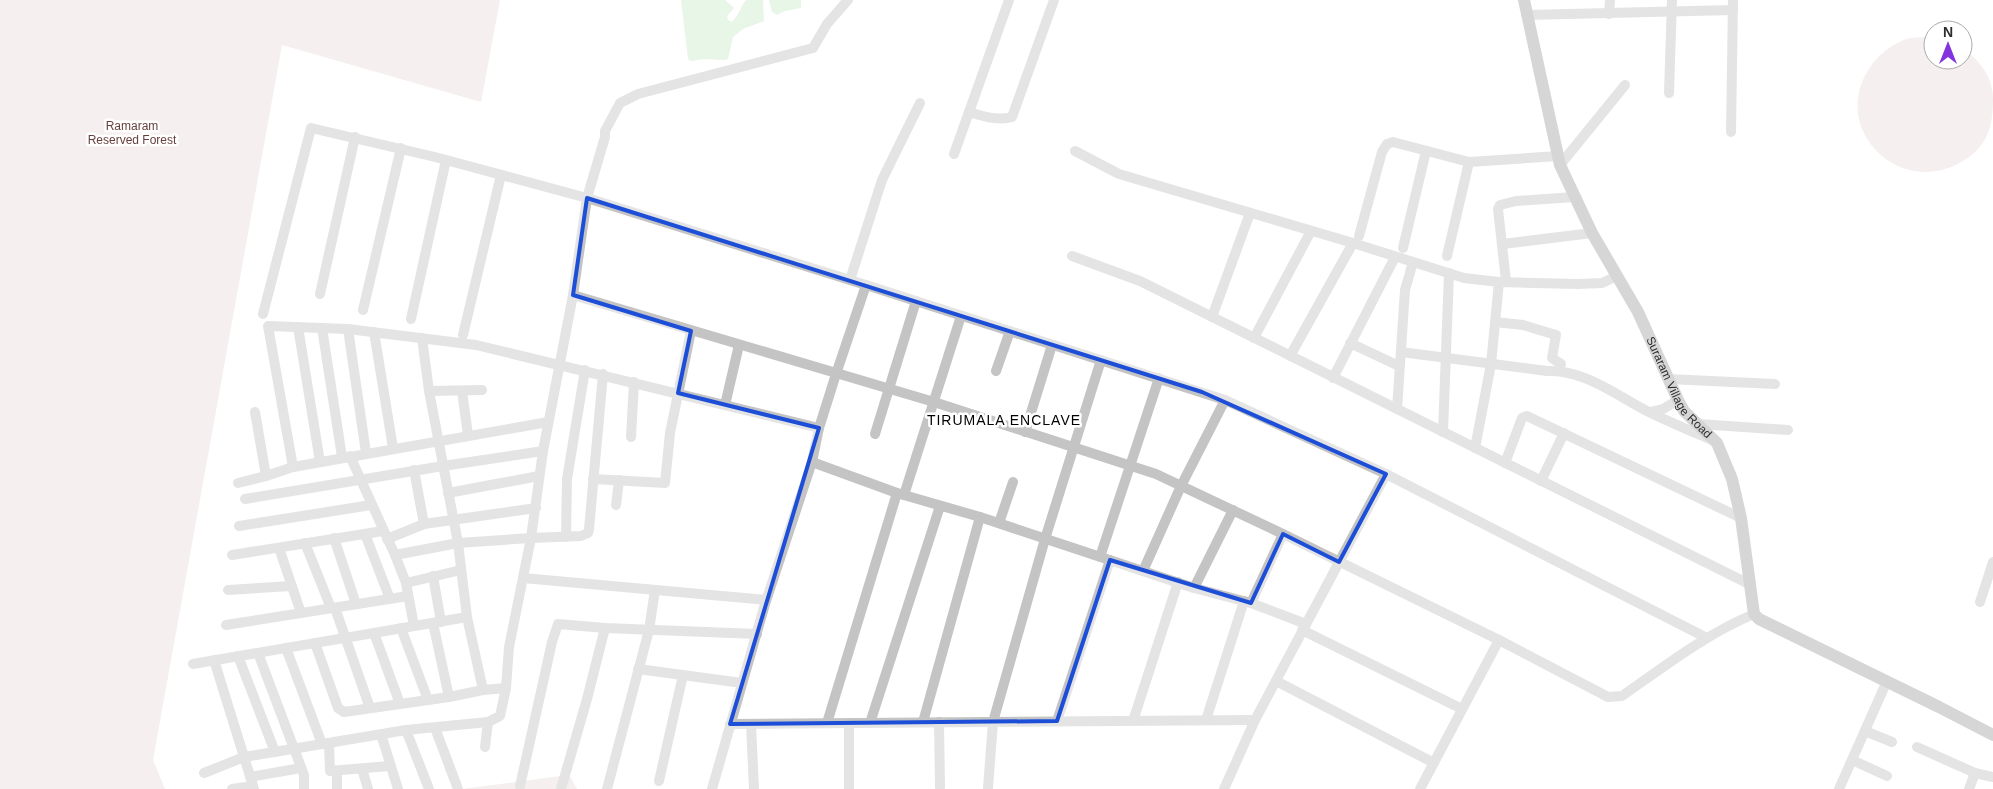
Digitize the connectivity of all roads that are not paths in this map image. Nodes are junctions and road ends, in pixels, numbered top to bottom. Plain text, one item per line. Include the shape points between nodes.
1 (848, 0) edge
2 (1009, 0) edge
3 (1054, 0) edge
4 (1524, 0) edge
5 (1610, 0) edge
6 (1672, 0) edge
7 (1733, 5) edge
8 (1672, 12) junction
9 (1609, 14) junction
10 (1526, 15) junction
11 (1624, 85) dead end
12 (1669, 93) dead end
13 (920, 103) dead end
14 (969, 112) junction
15 (1731, 132) dead end
16 (354, 137) junction
17 (401, 148) junction
18 (1075, 151) dead end
19 (1426, 151) junction
20 (954, 154) dead end
21 (446, 160) junction
22 (1559, 160) junction
23 (1469, 162) junction
24 (501, 175) junction
25 (1574, 197) junction
26 (587, 198) junction
27 (1250, 213) junction
28 (1310, 231) junction
29 (1592, 233) junction
30 (1356, 239) junction
31 (1502, 244) junction
32 (1403, 248) dead end
33 (1072, 256) dead end
34 (1447, 256) dead end
35 (1395, 257) junction
36 (1413, 262) junction
37 (1449, 273) junction
38 (1616, 276) junction
39 (850, 280) junction
40 (1502, 282) junction
41 (866, 285) junction
42 (320, 294) dead end
43 (573, 295) junction
44 (916, 301) junction
45 (363, 310) dead end
46 (263, 314) dead end
47 (961, 316) junction
48 (1212, 317) junction
49 (411, 319) dead end
50 (1495, 322) junction
51 (298, 327) junction
52 (322, 328) junction
53 (348, 329) junction
54 (692, 331) junction
55 (1010, 331) junction
56 (374, 332) junction
57 (463, 335) dead end
58 (422, 338) junction
59 (1254, 338) junction
60 (1350, 343) junction
61 (739, 345) junction
62 (1052, 345) junction
63 (1401, 352) junction
64 (1290, 356) junction
65 (1446, 358) junction
66 (1100, 360) junction
67 (1491, 364) junction
68 (559, 365) junction
69 (1400, 366) junction
70 (585, 370) junction
71 (1560, 370) junction
72 (996, 371) dead end
73 (602, 374) junction
74 (836, 374) junction
75 (1158, 378) junction
76 (1332, 378) junction
77 (1668, 379) junction
78 (634, 382) junction
79 (1776, 384) dead end
80 (888, 389) junction
81 (482, 390) dead end
82 (429, 391) junction
83 (462, 391) junction
84 (678, 393) junction
85 (1225, 400) junction
86 (1678, 400) junction
87 (934, 402) junction
88 (726, 405) junction
89 (1397, 409) junction
90 (255, 412) dead end
91 (1650, 412) junction
92 (548, 422) junction
93 (1698, 424) junction
94 (819, 428) junction
95 (1788, 430) dead end
96 (1025, 432) junction
97 (1443, 432) junction
98 (1564, 433) junction
99 (874, 434) dead end
100 (468, 435) junction
101 (631, 437) dead end
102 (438, 440) junction
103 (1717, 443) junction
104 (393, 448) junction
105 (1074, 448) junction
106 (1475, 448) junction
107 (543, 451) junction
108 (366, 453) junction
109 (346, 457) junction
110 (320, 462) junction
111 (812, 462) junction
112 (1505, 463) junction
113 (1129, 465) junction
114 (443, 466) junction
115 (293, 467) junction
116 (414, 470) junction
117 (1386, 474) junction
118 (266, 476) junction
119 (540, 476) junction
120 (593, 479) junction
121 (359, 480) junction
122 (619, 480) junction
123 (1541, 481) junction
124 (1012, 482) dead end
125 (238, 483) dead end
126 (1181, 486) junction
127 (448, 493) junction
128 (901, 494) junction
129 (245, 499) dead end
130 (371, 504) junction
131 (616, 505) dead end
132 (940, 506) junction
133 (536, 508) junction
134 (1233, 510) junction
135 (980, 517) junction
136 (1741, 518) junction
137 (453, 521) junction
138 (424, 524) junction
139 (999, 524) junction
140 (239, 526) dead end
141 (365, 534) junction
142 (1283, 534) junction
143 (385, 535) junction
144 (566, 537) junction
145 (334, 538) junction
146 (531, 538) junction
147 (1045, 539) junction
148 (305, 543) junction
149 (458, 543) junction
150 (279, 548) junction
151 (232, 555) dead end
152 (395, 555) junction
153 (1105, 558) junction
154 (1339, 562) junction
155 (1993, 562) edge
156 (461, 570) junction
157 (1143, 571) junction
158 (433, 576) junction
159 (523, 578) junction
160 (1178, 582) junction
161 (406, 583) junction
162 (1749, 584) junction
163 (291, 586) junction
164 (1194, 588) junction
165 (228, 590) dead end
166 (655, 590) junction
167 (408, 596) junction
168 (390, 599) junction
169 (766, 600) junction
170 (1247, 602) junction
171 (1980, 602) dead end
172 (356, 604) junction
173 (333, 608) junction
174 (301, 613) junction
175 (1754, 614) junction
176 (467, 617) junction
177 (437, 622) junction
178 (226, 625) dead end
179 (414, 626) junction
180 (1304, 627) junction
181 (401, 628) junction
182 (605, 628) junction
183 (649, 630) junction
184 (374, 633) junction
185 (757, 634) junction
186 (1705, 637) junction
187 (345, 638) junction
188 (1499, 640) junction
189 (316, 643) junction
190 (286, 648) junction
191 (258, 652) junction
192 (238, 656) junction
193 (214, 660) junction
194 (193, 664) dead end
195 (638, 670) junction
196 (683, 675) junction
197 (1276, 680) junction
198 (1887, 681) junction
199 (742, 683) junction
200 (506, 688) junction
201 (483, 690) junction
202 (449, 698) junction
203 (428, 700) junction
204 (400, 704) junction
205 (370, 708) junction
206 (1462, 709) junction
207 (1206, 720) junction
208 (1256, 720) junction
209 (1057, 721) junction
210 (1133, 721) junction
211 (488, 722) junction
212 (922, 722) junction
213 (940, 722) junction
214 (993, 722) junction
215 (827, 723) junction
216 (849, 723) junction
217 (870, 723) junction
218 (730, 724) junction
219 (751, 724) junction
220 (435, 728) junction
221 (406, 730) junction
222 (1865, 731) junction
223 (381, 734) junction
224 (1993, 735) edge
225 (1892, 742) dead end
226 (326, 743) junction
227 (485, 747) dead end
228 (1917, 747) dead end
229 (293, 749) junction
230 (275, 752) junction
231 (244, 757) junction
232 (1852, 760) junction
233 (1434, 763) junction
234 (389, 766) junction
235 (301, 768) junction
236 (362, 769) junction
237 (336, 771) junction
238 (204, 773) dead end
239 (1975, 773) junction
240 (1886, 776) dead end
241 (1993, 777) edge
242 (659, 781) dead end
243 (252, 784) edge
244 (520, 786) dead end
245 (940, 788) dead end
246 (988, 788) edge
247 (1843, 788) edge
248 (232, 789) edge
249 (304, 789) edge
250 (337, 789) edge
251 (368, 789) edge
252 (398, 789) edge
253 (429, 789) edge
254 (458, 789) edge
255 (562, 789) edge
256 (607, 789) edge
257 (712, 789) edge
258 (754, 789) edge
259 (849, 789) edge
260 (1224, 789) edge
261 (1420, 789) edge
262 (1969, 789) edge

1 - 26 street via 813,48 638,94 620,104 605,131
2 - 14 street
3 - 14 street via 1012,117 993,118
4 - 10 main road, Suraram Village Road
5 - 9 street
6 - 8 street
7 - 8 street
7 - 15 street
8 - 9 street
8 - 12 street
9 - 10 street
10 - 22 main road, Suraram Village Road
11 - 22 street
13 - 39 street via 882,180
14 - 20 street
16 - 17 street
16 - 42 street
16 - 46 street via 311,128
17 - 21 street
17 - 45 street
18 - 27 street via 1119,174
19 - 23 street
19 - 30 street via 1393,142 1387,144
19 - 32 street
21 - 24 street
21 - 49 street
22 - 23 street
22 - 25 main road, Suraram Village Road
23 - 34 street
24 - 26 street
24 - 57 street
25 - 29 main road, Suraram Village Road
25 - 31 street via 1500,204
26 - 39 street
26 - 43 street
27 - 28 street
27 - 48 street
28 - 30 street
28 - 59 street
29 - 31 street
29 - 38 main road, Suraram Village Road
30 - 35 street
30 - 64 street
31 - 40 street
33 - 48 street via 1140,281
35 - 36 street
35 - 60 street
36 - 37 street
36 - 63 street via 1405,290
37 - 40 street
37 - 65 street
38 - 40 street via 1602,283
38 - 77 main road, Suraram Village Road via 1638,312
39 - 41 street
40 - 50 street
41 - 44 street
41 - 74 street
43 - 54 street
43 - 68 street
44 - 47 street
44 - 80 street
47 - 55 street
47 - 87 street
48 - 59 street
50 - 67 street
50 - 71 street via 1523,325 1556,335 1552,358 1561,364
51 - 52 street
51 - 110 street
51 - 115 street via 268,326
52 - 53 street
52 - 109 street
53 - 56 street
53 - 108 street
54 - 61 street
54 - 84 street
55 - 62 street
55 - 72 street
56 - 58 street
56 - 104 street
58 - 68 street via 476,345
58 - 82 street
59 - 64 street
60 - 69 street
60 - 76 street
61 - 74 street
61 - 88 street
62 - 66 street
62 - 96 street
63 - 65 street
63 - 69 street
64 - 76 street
65 - 67 street
65 - 97 street
66 - 75 street
66 - 105 street
67 - 71 street
67 - 106 street
68 - 70 street
68 - 92 street
69 - 89 street
70 - 73 street
70 - 144 street via 567,479
71 - 91 street via 1583,377
73 - 78 street
73 - 120 street
74 - 80 street
74 - 94 street
75 - 85 street
75 - 113 street
76 - 89 street
77 - 79 street
77 - 86 main road, Suraram Village Road
78 - 84 street
78 - 101 street
80 - 87 street
80 - 99 street
81 - 83 street
82 - 83 street
82 - 102 street
83 - 100 street
84 - 88 street
84 - 122 street via 665,483
85 - 117 street
85 - 126 street
86 - 91 street
86 - 93 main road, Suraram Village Road
87 - 96 street
87 - 128 street
88 - 94 street
89 - 97 street
90 - 118 street
91 - 103 street
92 - 100 street
92 - 107 street
93 - 95 street
93 - 103 main road, Suraram Village Road
94 - 111 street
96 - 105 street
97 - 106 street
98 - 112 street via 1524,416
98 - 123 street
98 - 136 street
100 - 102 street
102 - 104 street
102 - 114 street
103 - 136 main road, Suraram Village Road via 1732,479
104 - 108 street
105 - 113 street
105 - 147 street
106 - 112 street
107 - 114 street
107 - 119 street
108 - 109 street
109 - 110 street
109 - 121 street
110 - 115 street
111 - 128 street
111 - 169 street
112 - 123 street
113 - 126 street
113 - 153 street
114 - 116 street
114 - 127 street
115 - 118 street
116 - 121 street
116 - 138 street
117 - 154 street
117 - 186 street
118 - 125 street
119 - 127 street
119 - 133 street
120 - 122 street
120 - 144 street via 588,533
121 - 129 street
121 - 130 street
122 - 131 street
123 - 162 street
124 - 139 street
126 - 134 street
126 - 157 street
127 - 137 street
128 - 132 street
128 - 215 street
130 - 140 street
130 - 143 street
132 - 135 street
132 - 217 street
133 - 137 street
133 - 146 street
134 - 142 street
134 - 164 street
135 - 139 street
135 - 212 street
136 - 162 main road, Suraram Village Road
137 - 138 street
137 - 149 street
138 - 143 street
139 - 147 street
141 - 143 street
141 - 145 street
141 - 168 street
142 - 154 street
142 - 170 street
143 - 152 street
144 - 146 street
145 - 148 street
145 - 172 street
146 - 149 street
146 - 159 street
147 - 153 street
147 - 214 street
148 - 150 street
148 - 173 street
149 - 152 street
149 - 156 street
150 - 151 street
150 - 163 street
152 - 161 street
153 - 157 street
153 - 209 street
154 - 180 street
154 - 188 street
155 - 171 street
156 - 158 street
156 - 176 street
157 - 160 street
158 - 161 street
158 - 177 street
159 - 166 street
159 - 200 street via 509,648
160 - 164 street
160 - 210 street
161 - 167 street
162 - 175 main road, Suraram Village Road
163 - 165 street
163 - 174 street
164 - 170 street
166 - 169 street
166 - 183 street
167 - 168 street
167 - 179 street
168 - 172 street
169 - 185 street
170 - 180 street
170 - 207 street
172 - 173 street
173 - 174 street
173 - 187 street
174 - 178 street
175 - 186 street
175 - 198 main road
176 - 177 street
176 - 201 street
177 - 179 street
177 - 202 street
179 - 181 street
180 - 197 street
180 - 206 street
181 - 184 street
181 - 203 street
182 - 183 street
182 - 244 street via 558,624
182 - 255 street
183 - 185 street
183 - 195 street
184 - 187 street
184 - 204 street
185 - 199 street
186 - 188 street via 1616,698 1608,697
187 - 189 street
187 - 205 street
188 - 206 street
189 - 190 street
189 - 205 street via 338,708 344,712
190 - 191 street
190 - 226 street
191 - 192 street
191 - 229 street
192 - 193 street
192 - 230 street
193 - 194 street
193 - 231 street
195 - 196 street
195 - 256 street
196 - 199 street
196 - 242 street
197 - 208 street
197 - 233 street
198 - 222 street
198 - 224 main road
199 - 218 street
200 - 201 street
200 - 211 street via 500,716
201 - 202 street
202 - 203 street
203 - 204 street
204 - 205 street
206 - 233 street
207 - 208 street
207 - 210 street
208 - 260 street
209 - 210 street
209 - 214 street
211 - 220 street
211 - 227 street
212 - 213 street
212 - 217 street
213 - 214 street
213 - 245 street
214 - 246 street
215 - 216 street
215 - 219 street
216 - 217 street
216 - 259 street
218 - 219 street
218 - 257 street
219 - 258 street
220 - 221 street
220 - 254 street
221 - 223 street
221 - 253 street
222 - 225 street
222 - 232 street
223 - 226 street
223 - 234 street
226 - 229 street
226 - 237 street via 330,771
228 - 239 street
229 - 230 street
229 - 235 street
230 - 231 street
231 - 238 street
231 - 243 street
232 - 240 street
232 - 247 street
233 - 261 street
234 - 236 street
234 - 252 street
235 - 243 street
235 - 249 street
236 - 237 street
236 - 251 street
237 - 250 street
239 - 241 street
239 - 262 street
243 - 248 street

